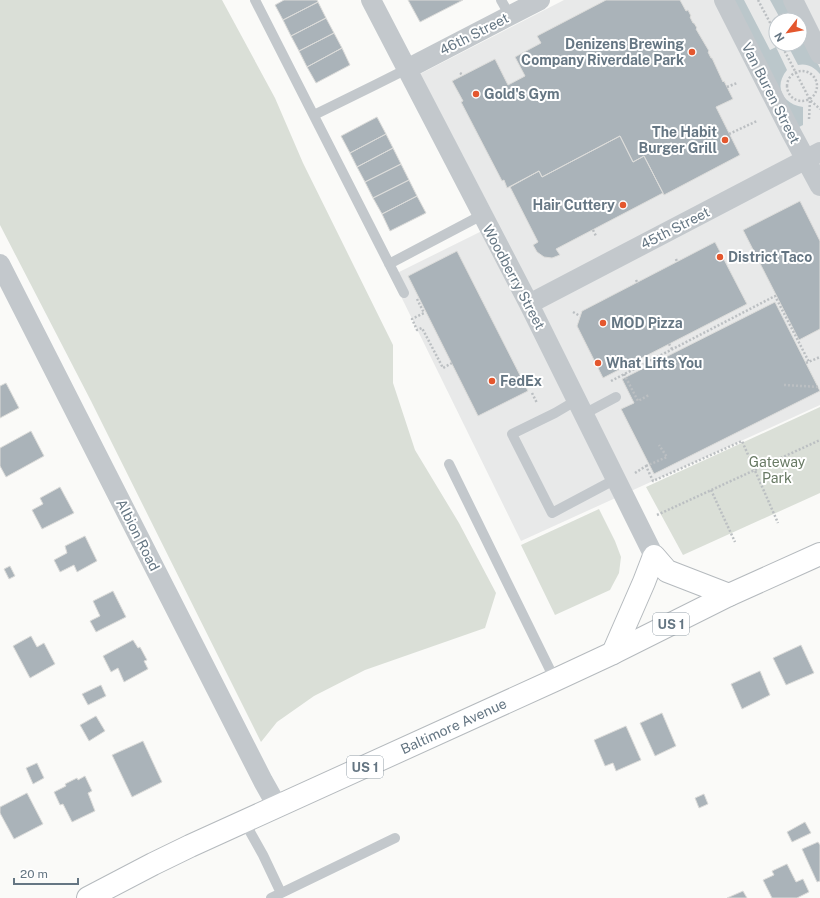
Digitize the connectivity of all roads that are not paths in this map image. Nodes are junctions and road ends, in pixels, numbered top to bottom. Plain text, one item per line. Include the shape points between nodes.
1 (255, 0) edge
2 (371, 0) edge
3 (540, 0) edge
4 (724, 0) edge
5 (793, 0) edge
6 (506, 8) edge
7 (820, 54) edge
8 (407, 68) junction
9 (314, 115) junction
10 (813, 156) edge
11 (820, 186) edge
12 (482, 215) junction
13 (0, 264) edge
14 (389, 264) junction
15 (404, 293) dead end
16 (530, 304) junction
17 (616, 397) dead end
18 (581, 407) junction
19 (449, 464) dead end
20 (616, 479) junction
21 (820, 554) edge
22 (654, 556) junction
23 (729, 595) junction
24 (613, 653) junction
25 (555, 680) junction
26 (277, 806) junction
27 (244, 821) junction
28 (395, 838) dead end
29 (282, 893) junction
30 (88, 898) edge
31 (271, 898) edge

1 - 9 lane
2 - 8 street, Woodberry Street
3 - 6 street, 46th Street
4 - 10 street, Van Buren Street
5 - 7 street
6 - 8 street, 46th Street
8 - 9 lane
8 - 12 street, Woodberry Street
9 - 14 lane
10 - 11 street, Van Buren Street
10 - 16 street, 45th Street
12 - 14 lane
12 - 16 street, Woodberry Street
13 - 26 street, Albion Road
14 - 15 lane
16 - 18 street, Woodberry Street
17 - 18 lane
18 - 20 street, Woodberry Street
18 - 20 lane via 555,413 512,434 552,513
19 - 25 lane
20 - 22 street, Woodberry Street
21 - 23 main road, Baltimore Avenue / US 1
22 - 23 main road via 667,571
22 - 24 main road
23 - 24 main road, Baltimore Avenue / US 1
24 - 25 main road, Baltimore Avenue / US 1
25 - 26 main road, Baltimore Avenue / US 1
26 - 27 main road, Baltimore Avenue / US 1
27 - 29 lane
27 - 30 main road, Baltimore Avenue / US 1
28 - 29 lane
29 - 31 lane

